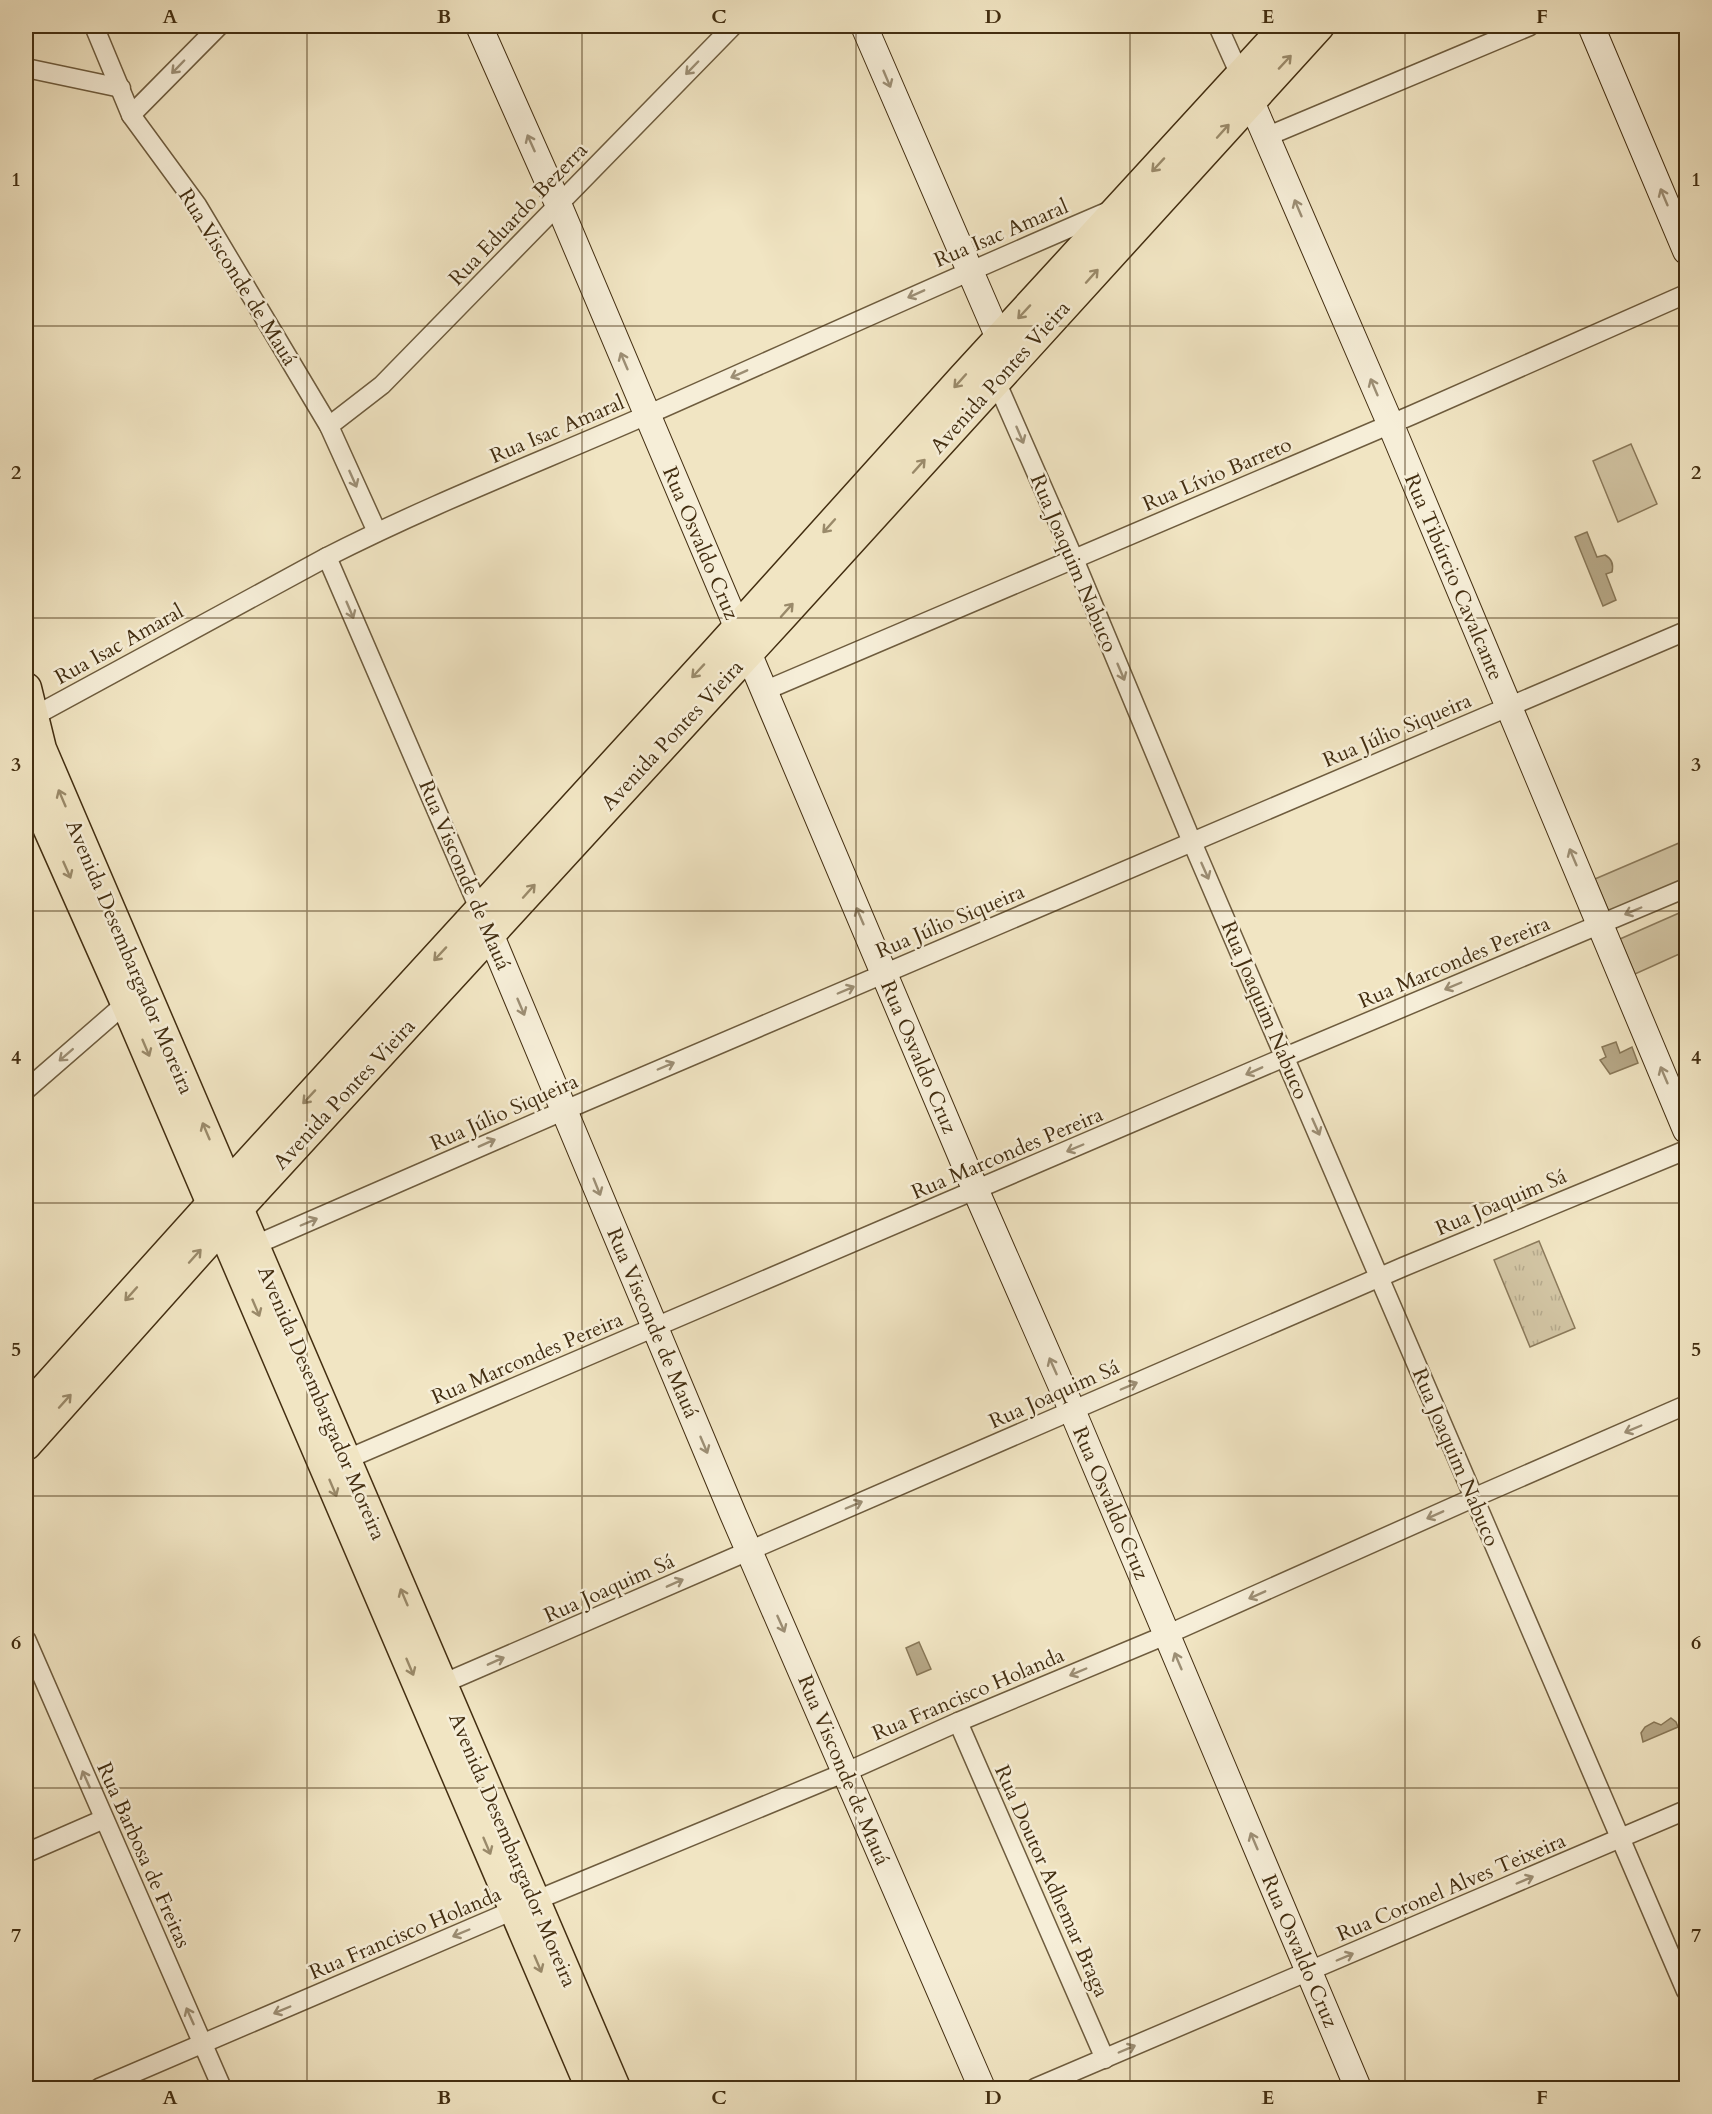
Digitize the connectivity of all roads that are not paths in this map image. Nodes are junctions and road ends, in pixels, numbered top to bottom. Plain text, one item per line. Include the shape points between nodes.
1 (94, 26) edge
2 (219, 26) edge
3 (479, 26) edge
4 (733, 26) edge
5 (864, 26) edge
6 (1218, 26) edge
7 (1286, 26) edge
8 (1319, 26) edge
9 (1530, 26) edge
10 (1591, 26) edge
11 (26, 68) edge
12 (121, 88) junction
13 (1246, 88) junction
14 (131, 115) junction
15 (1268, 136) junction
16 (559, 206) junction
17 (1120, 207) junction
18 (1686, 251) edge
19 (970, 270) junction
20 (1686, 294) edge
21 (999, 338) junction
22 (996, 381) junction
23 (647, 415) junction
24 (1390, 423) junction
25 (329, 426) junction
26 (377, 532) junction
27 (327, 557) junction
28 (1074, 559) junction
29 (1686, 631) edge
30 (743, 640) junction
31 (26, 688) edge
32 (764, 691) junction
33 (1509, 706) junction
34 (29, 719) edge
35 (26, 778) edge
36 (1192, 842) junction
37 (1686, 888) edge
38 (485, 923) junction
39 (1601, 924) junction
40 (885, 973) junction
41 (126, 1003) junction
42 (1285, 1057) junction
43 (26, 1090) edge
44 (565, 1110) junction
45 (1686, 1130) edge
46 (1686, 1150) edge
47 (976, 1191) junction
48 (225, 1206) junction
49 (244, 1250) junction
50 (1380, 1277) junction
51 (654, 1328) junction
52 (1686, 1405) edge
53 (26, 1410) edge
54 (1072, 1410) junction
55 (26, 1445) edge
56 (345, 1460) junction
57 (1473, 1498) junction
58 (749, 1551) junction
59 (1167, 1635) junction
60 (26, 1639) edge
61 (442, 1684) junction
62 (958, 1722) junction
63 (846, 1772) junction
64 (1686, 1810) edge
65 (104, 1819) junction
66 (1622, 1838) junction
67 (26, 1854) edge
68 (525, 1906) junction
69 (1309, 1972) junction
70 (1686, 1991) edge
71 (202, 2044) junction
72 (1105, 2059) junction
73 (99, 2088) edge
74 (222, 2088) edge
75 (591, 2088) edge
76 (615, 2088) edge
77 (982, 2088) edge
78 (1035, 2088) edge
79 (1358, 2088) edge

1 - 12 street, Rua Visconde de Mauá
2 -> 14 street
16 -> 3 street, Rua Osvaldo Cruz
4 -> 16 street, Rua Eduardo Bezerra
5 -> 19 street, Rua Joaquim Nabuco
6 - 13 street, Rua Tibúrcio Cavalcante
7 - 13 main road, Avenida Pontes Vieira
13 -> 8 main road, Avenida Pontes Vieira
9 - 15 street
18 -> 10 street
11 - 12 street
12 - 14 street, Rua Visconde de Mauá
13 - 15 street, Rua Tibúrcio Cavalcante
13 -> 17 main road, Avenida Pontes Vieira
22 -> 13 main road, Avenida Pontes Vieira
14 - 25 street, Rua Visconde de Mauá via 197,206
24 -> 15 street, Rua Tibúrcio Cavalcante
23 -> 16 street, Rua Osvaldo Cruz
16 - 25 street, Rua Eduardo Bezerra via 382,385
17 - 19 street, Rua Isac Amaral
17 -> 21 main road, Avenida Pontes Vieira
19 - 21 street, Rua Joaquim Nabuco
19 -> 23 street, Rua Isac Amaral
20 - 24 street, Rua Lívio Barreto
21 - 22 street, Rua Joaquim Nabuco
21 -> 30 main road, Avenida Pontes Vieira
22 -> 28 street, Rua Joaquim Nabuco
30 -> 22 main road, Avenida Pontes Vieira
23 - 26 street, Rua Isac Amaral
23 - 30 street, Rua Osvaldo Cruz
24 - 28 street, Rua Lívio Barreto
24 - 33 street, Rua Tibúrcio Cavalcante
25 -> 26 street, Rua Visconde de Mauá
26 - 27 street, Rua Isac Amaral
27 - 34 street, Rua Isac Amaral
27 -> 38 street, Rua Visconde de Mauá
28 - 32 street, Rua Lívio Barreto
28 -> 36 street, Rua Joaquim Nabuco
29 - 33 street, Rua Júlio Siqueira
30 - 32 street, Rua Osvaldo Cruz
30 - 38 main road, Avenida Pontes Vieira
31 - 34 main road, Avenida Desembargador Moreira
40 -> 32 street, Rua Osvaldo Cruz
33 - 36 street, Rua Júlio Siqueira
39 -> 33 street, Rua Tibúrcio Cavalcante
48 -> 34 main road, Avenida Desembargador Moreira
35 -> 41 main road, Avenida Desembargador Moreira
36 - 40 street, Rua Júlio Siqueira
36 -> 42 street, Rua Joaquim Nabuco
37 -> 39 street, Rua Marcondes Pereira
38 -> 44 street, Rua Visconde de Mauá
38 - 48 main road, Avenida Pontes Vieira
39 -> 42 street, Rua Marcondes Pereira
45 -> 39 street, Rua Tibúrcio Cavalcante
44 -> 40 street, Rua Júlio Siqueira
40 - 47 street, Rua Osvaldo Cruz
41 -> 43 street
41 -> 48 main road, Avenida Desembargador Moreira
42 -> 47 street, Rua Marcondes Pereira
42 -> 50 street, Rua Joaquim Nabuco
49 -> 44 street, Rua Júlio Siqueira
44 -> 51 street, Rua Visconde de Mauá
46 - 50 street, Rua Joaquim Sá
47 - 51 street, Rua Marcondes Pereira
54 -> 47 street, Rua Osvaldo Cruz
48 - 49 main road, Avenida Desembargador Moreira
48 -> 53 main road, Avenida Pontes Vieira
55 -> 48 main road, Avenida Pontes Vieira
49 - 56 main road, Avenida Desembargador Moreira
49 -> 68 main road, Avenida Desembargador Moreira
54 -> 50 street, Rua Joaquim Sá
50 - 57 street, Rua Joaquim Nabuco
51 - 56 street, Rua Marcondes Pereira
51 -> 58 street, Rua Visconde de Mauá
52 -> 57 street, Rua Francisco Holanda
58 -> 54 street, Rua Joaquim Sá
54 - 59 street, Rua Osvaldo Cruz
61 -> 56 main road, Avenida Desembargador Moreira
57 -> 59 street, Rua Francisco Holanda
57 - 66 street, Rua Joaquim Nabuco
61 -> 58 street, Rua Joaquim Sá
58 -> 63 street, Rua Visconde de Mauá
59 -> 62 street, Rua Francisco Holanda
69 -> 59 street, Rua Osvaldo Cruz
65 -> 60 street, Rua Barbosa de Freitas
61 - 68 main road, Avenida Desembargador Moreira
62 - 63 street, Rua Francisco Holanda
62 - 72 street, Rua Doutor Adhemar Braga
63 - 68 street, Rua Francisco Holanda
63 - 77 street, Rua Visconde de Mauá
64 - 66 street, Rua Coronel Alves Teixeira
65 - 67 street
71 -> 65 street, Rua Barbosa de Freitas
69 -> 66 street, Rua Coronel Alves Teixeira
66 - 70 street, Rua Joaquim Nabuco
68 -> 71 street, Rua Francisco Holanda
68 -> 75 main road, Avenida Desembargador Moreira
68 - 76 main road, Avenida Desembargador Moreira
72 -> 69 street, Rua Coronel Alves Teixeira
69 - 79 street, Rua Osvaldo Cruz
71 - 73 street, Rua Francisco Holanda
71 - 74 street, Rua Barbosa de Freitas
72 - 78 street, Rua Coronel Alves Teixeira

